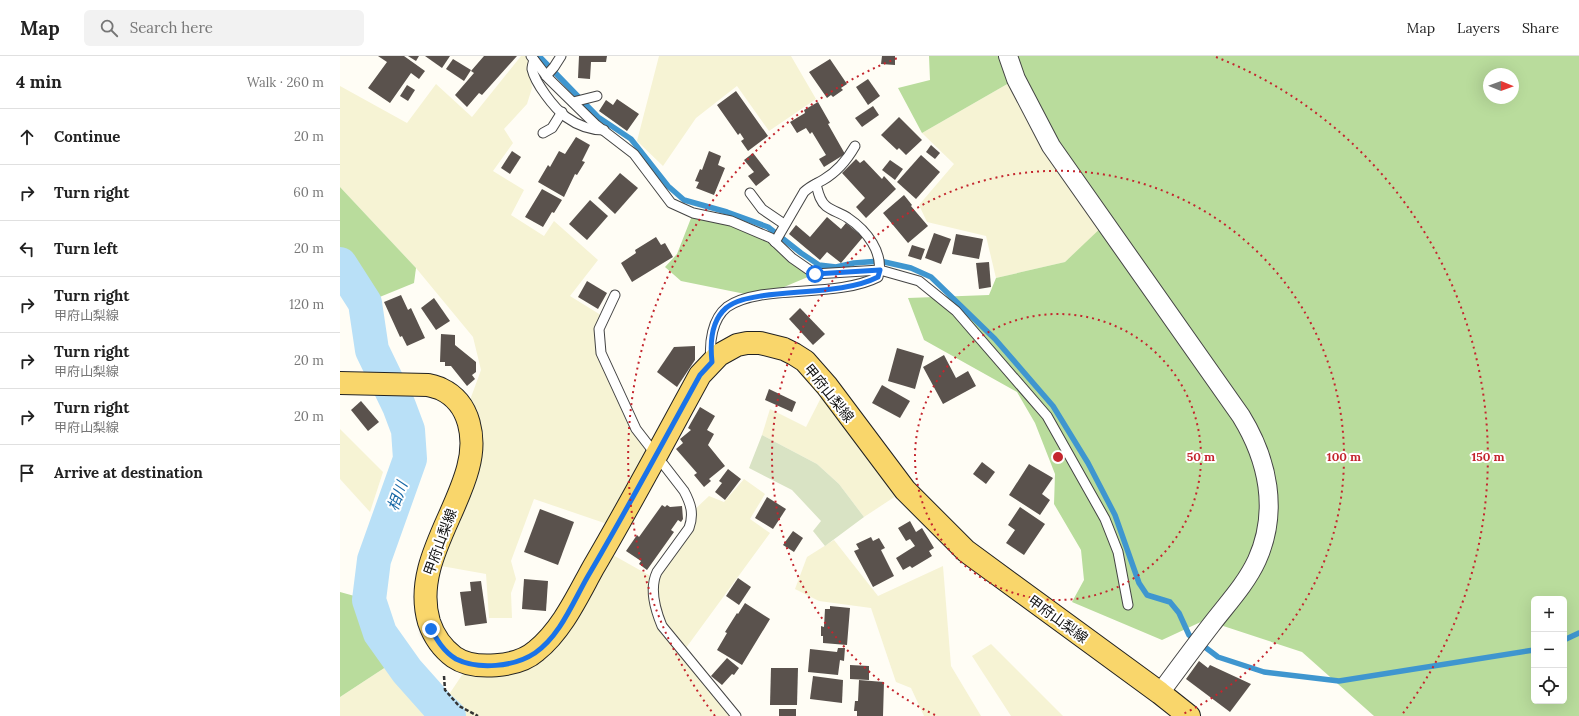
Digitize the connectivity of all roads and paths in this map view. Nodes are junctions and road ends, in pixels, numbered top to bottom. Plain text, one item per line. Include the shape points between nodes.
1 (561, 56) edge
2 (1008, 56) edge
3 (532, 58) edge
4 (550, 72) junction
5 (597, 96) dead end
6 (575, 102) junction
7 (562, 112) junction
8 (604, 130) junction
9 (543, 133) dead end
10 (855, 146) dead end
11 (816, 184) junction
12 (750, 193) dead end
13 (783, 227) junction
14 (776, 240) junction
15 (880, 269) junction
16 (615, 295) dead end
17 (712, 362) junction
18 (340, 383) edge
19 (656, 455) junction
20 (1128, 605) dead end
21 (446, 651) junction
22 (1160, 693) junction
23 (478, 716) edge
24 (736, 716) edge
25 (1189, 716) edge

1 - 4 lane
2 - 22 street via 1016,79 1051,146 1241,416 1252,434 1264,465 1268,518 1256,560 1245,581
3 - 4 lane
3 - 7 lane via 535,77 553,104
4 - 6 lane
5 - 6 lane
6 - 8 lane
7 - 8 lane via 566,117 591,130
7 - 9 lane via 552,128
8 - 14 lane via 634,154 671,202 694,213 731,221
10 - 11 lane via 849,158 832,175
11 - 13 lane via 804,192
11 - 15 lane via 819,197 826,206 848,218 872,240
12 - 13 lane via 762,209
13 - 14 lane
14 - 15 lane via 792,258 815,274
15 - 17 lane via 878,277 868,282 831,289 780,292 735,302 726,308 717,321 710,347
15 - 20 lane via 919,281 956,311 1047,416 1105,519 1118,552
16 - 19 lane via 599,329 601,353 636,429
17 - 19 main road, 甲府山梨線 via 700,375
17 - 22 main road, 甲府山梨線 via 727,350 748,343 778,347 800,358 827,386 905,490 966,551
18 - 21 main road, 甲府山梨線 via 428,385 442,389 455,398 466,411 472,445 468,468 430,564 426,582 425,600 431,629
19 - 21 main road, 甲府山梨線 via 596,564 549,640 535,653 501,666 470,663 456,659
19 - 24 lane via 684,491 690,501 692,512 689,528 654,578 653,590 657,613 662,626
21 - 23 path via 445,690 459,706
22 - 25 main road, 甲府山梨線

